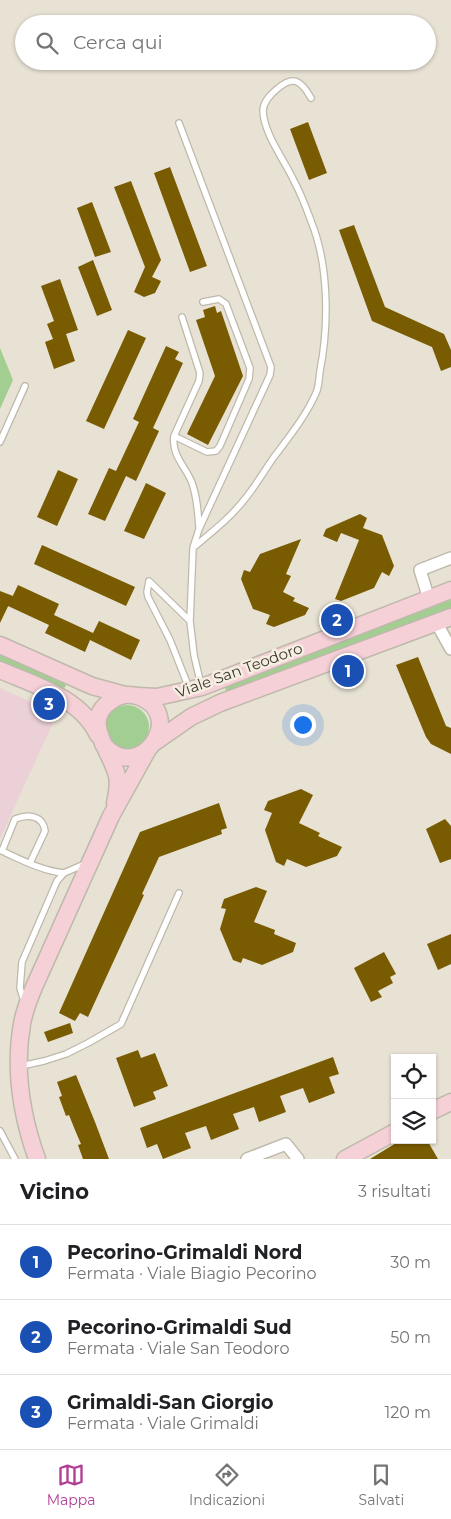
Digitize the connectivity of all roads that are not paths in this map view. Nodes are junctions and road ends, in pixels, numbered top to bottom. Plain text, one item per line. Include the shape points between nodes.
1 (311, 98) dead end
2 (179, 123) dead end
3 (203, 302) dead end
4 (182, 317) dead end
5 (25, 386) dead end
6 (174, 436) junction
7 (0, 442) edge
8 (199, 529) junction
9 (193, 548) junction
10 (451, 558) edge
11 (451, 590) edge
12 (429, 599) junction
13 (451, 616) edge
14 (190, 622) junction
15 (436, 622) junction
16 (0, 645) edge
17 (451, 649) edge
18 (0, 670) edge
19 (196, 689) junction
20 (131, 696) junction
21 (101, 741) junction
22 (151, 746) junction
23 (111, 816) junction
24 (91, 861) junction
25 (30, 863) junction
26 (64, 873) junction
27 (179, 893) dead end
28 (26, 1008) junction
29 (19, 1066) junction
30 (451, 1102) edge
31 (436, 1109) edge
32 (0, 1131) edge
33 (391, 1134) edge
34 (354, 1157) edge
35 (294, 1158) edge
36 (15, 1159) edge
37 (37, 1159) edge
38 (247, 1159) edge

1 - 9 lane via 298,82 286,81 269,95 263,114 305,206 320,251 326,316 316,392 297,427 246,498
2 - 8 lane via 271,367
3 - 6 lane via 219,299 226,304 250,368 249,379 216,450 207,452
4 - 6 lane via 200,373
5 - 7 lane
6 - 8 lane via 174,450 192,482 198,504
8 - 9 lane
9 - 14 lane
10 - 12 street via 420,570
11 - 12 main road, Viale San Teodoro
12 - 19 main road, Viale San Teodoro
13 - 15 main road
14 - 19 lane
14 - 19 lane via 149,581 148,597
15 - 17 street
15 - 22 main road via 220,703 183,721
16 - 20 main road, Viale San Teodoro via 92,686
18 - 21 main road via 65,699 87,717
19 - 20 main road, Viale San Teodoro via 157,697
20 - 21 main road via 110,701 102,710 98,721
20 - 22 main road via 148,702 158,715 160,731
21 - 22 main road via 112,753 124,757 136,756
21 - 23 main road via 111,757 118,782
22 - 23 main road
23 - 24 main road
24 - 26 lane
24 - 28 main road
25 - 25 lane via 45,831 41,820 34,816 15,819 2,851
25 - 26 lane via 49,872
26 - 28 lane via 57,881 22,962 20,988
27 - 29 lane via 121,1024 66,1054
28 - 29 main road
29 - 37 main road via 26,1124
30 - 31 main road
32 - 36 lane
33 - 34 main road
35 - 38 street via 286,1144

